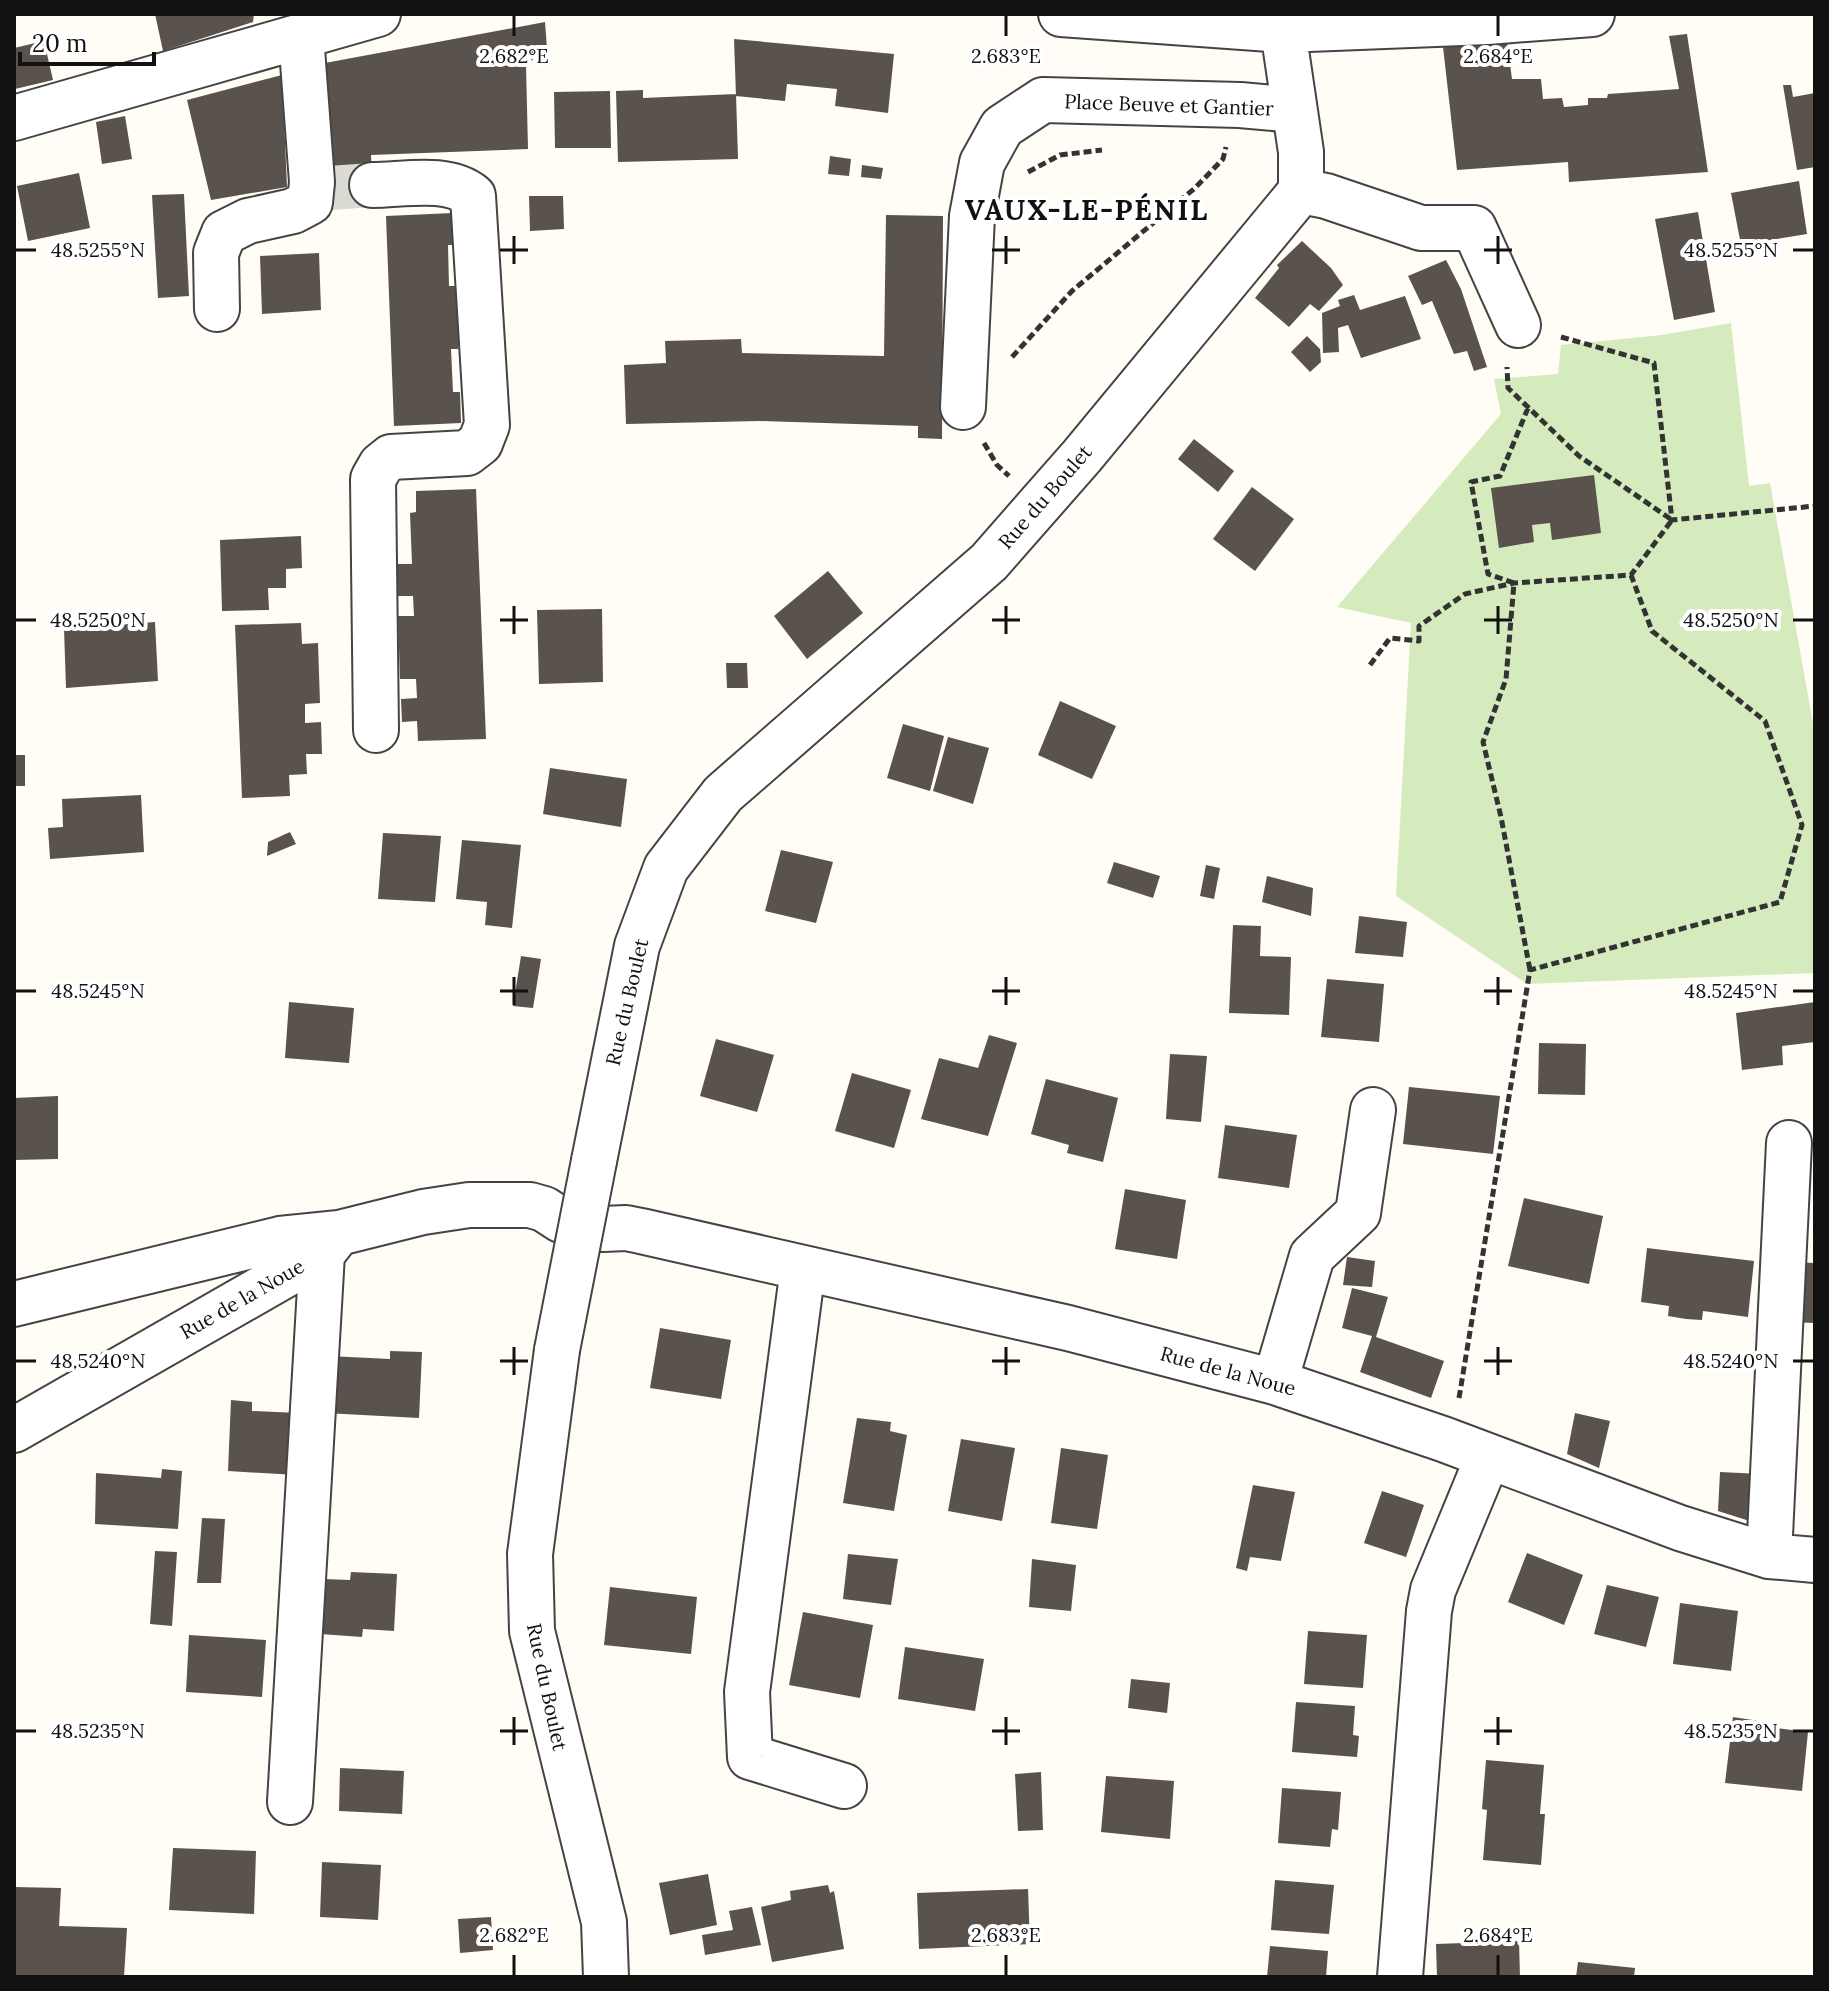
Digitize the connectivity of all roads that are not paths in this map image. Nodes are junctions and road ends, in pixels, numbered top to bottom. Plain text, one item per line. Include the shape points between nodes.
1 (378, 14) edge
2 (1061, 14) edge
3 (1592, 14) edge
4 (1127, 17) edge
5 (1487, 18) edge
6 (1283, 30) junction
7 (301, 36) junction
8 (1294, 110) junction
9 (14, 118) edge
10 (338, 187) junction
11 (1301, 191) junction
12 (217, 309) dead end
13 (1518, 325) road end
14 (974, 421) road end
15 (376, 730) dead end
16 (1373, 1110) dead end
17 (1789, 1143) dead end
18 (330, 1243) junction
19 (803, 1268) junction
20 (14, 1304) edge
21 (1275, 1382) junction
22 (14, 1430) edge
23 (1488, 1457) junction
24 (1769, 1556) junction
25 (1815, 1560) edge
26 (844, 1786) dead end
27 (290, 1802) dead end
28 (606, 1977) edge
29 (1400, 1977) edge

1 - 7 street
2 - 4 street
3 - 5 street
4 - 6 street
5 - 6 street
6 - 8 street
7 - 9 street
7 - 10 street
8 - 11 street
8 - 14 street, Place Beuve et Gantier via 1043,100 1002,127 982,163 972,216
10 - 12 street via 293,211 248,221 224,233 216,253
10 - 15 street via 449,184 473,196 487,425 480,443 467,453 391,457 373,479
11 - 13 street via 1421,228 1474,228
11 - 28 street, Rue du Boulet, bridge via 989,562 723,794 666,868 637,946 594,1161 557,1350 530,1554 532,1631 604,1922
16 - 21 street via 1358,1213 1312,1256
17 - 24 street
18 - 19 street, Rue de la Noue via 423,1212 530,1205 561,1220 626,1228
18 - 20 street, Rue de la Noue via 280,1239
18 - 22 street, Rue de la Noue
18 - 27 street
19 - 21 street, Rue de la Noue
19 - 26 street via 747,1692 750,1757
21 - 23 street, Rue de la Noue
23 - 24 street, Rue de la Noue
23 - 29 street via 1429,1611
24 - 25 street, Rue de la Noue

